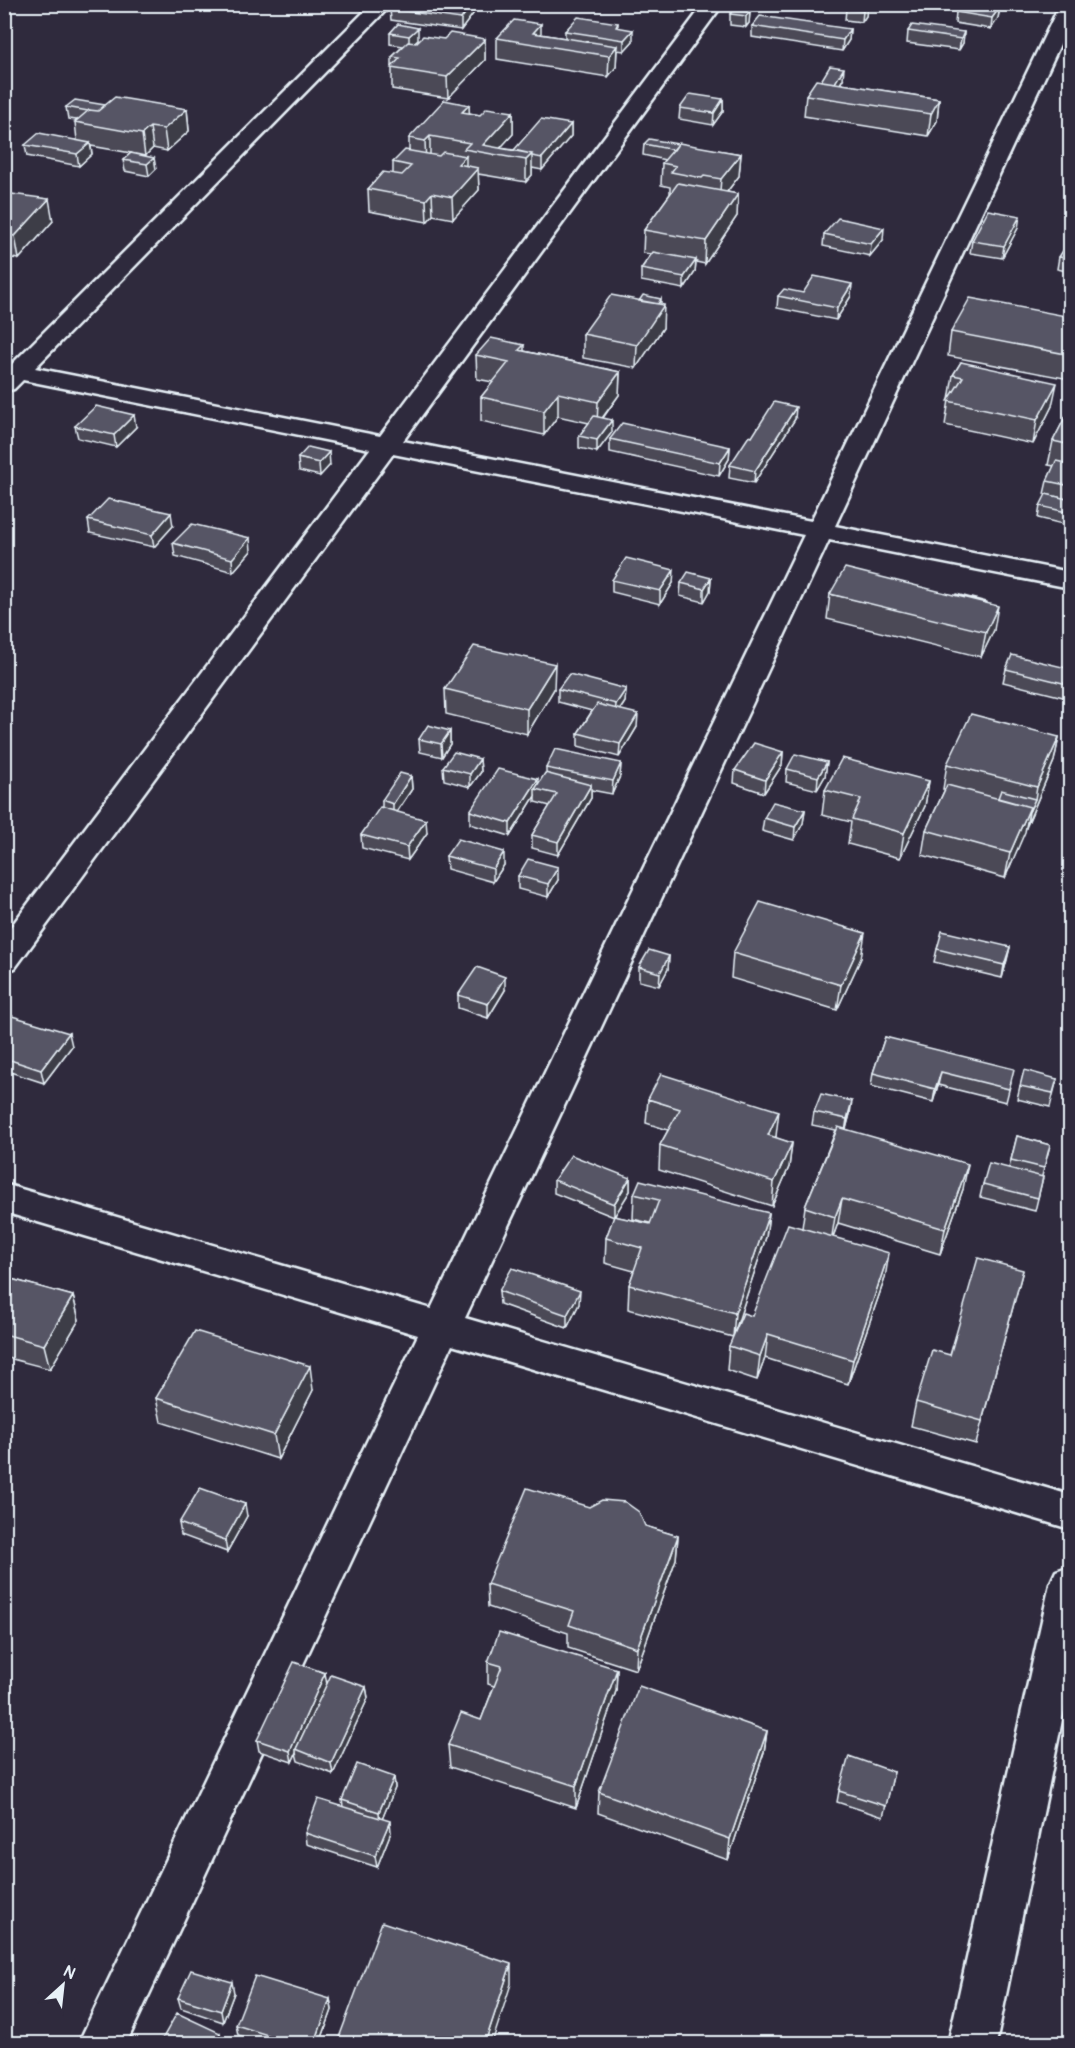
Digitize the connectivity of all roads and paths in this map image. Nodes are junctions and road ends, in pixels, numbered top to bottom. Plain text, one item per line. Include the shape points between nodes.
1 (383, 4) edge
2 (714, 4) edge
3 (1070, 4) edge
4 (11, 379) edge
5 (387, 445) junction
6 (819, 530) junction
7 (1071, 580) edge
8 (4, 960) edge
9 (4, 1198) edge
10 (442, 1326) junction
11 (1071, 1512) edge
12 (1071, 1584) edge
13 (101, 2043) edge
14 (972, 2043) edge

1 - 4 street
2 - 5 street
3 - 6 street
4 - 5 street
5 - 6 street
5 - 8 street
6 - 7 street
6 - 10 street
9 - 10 street
10 - 11 street
10 - 13 street
12 - 14 street

